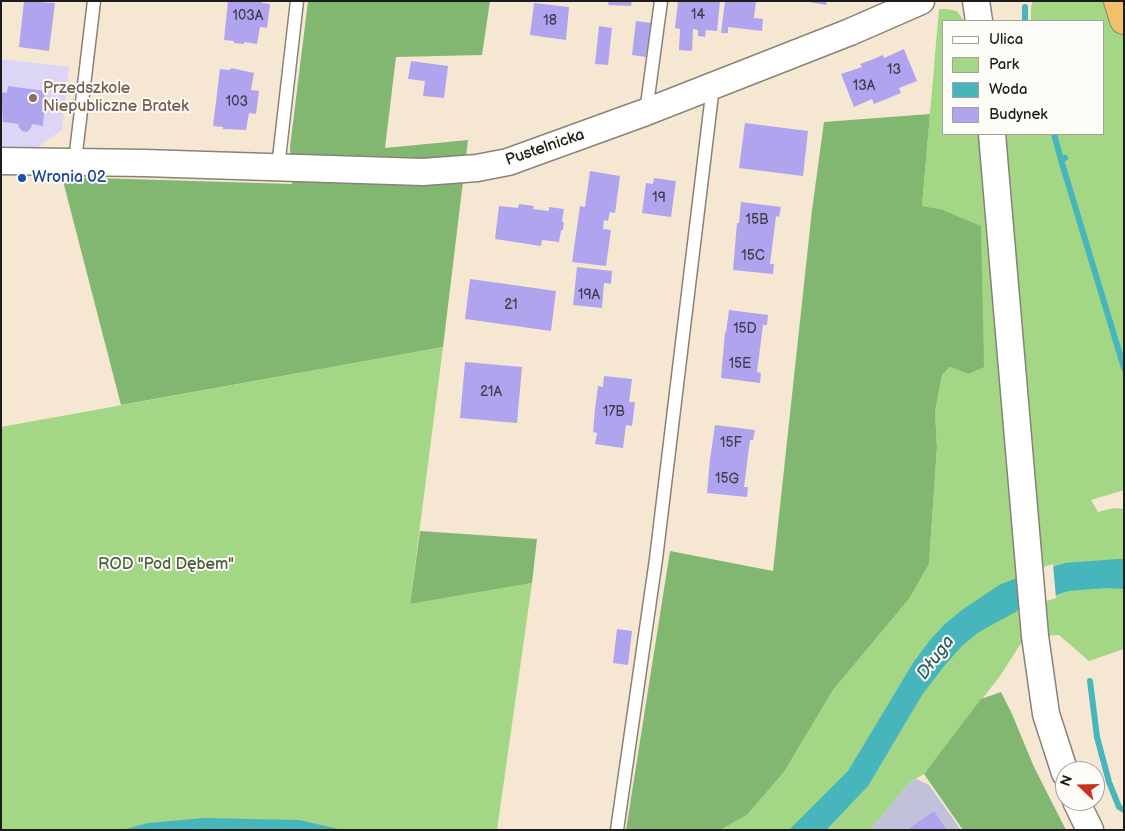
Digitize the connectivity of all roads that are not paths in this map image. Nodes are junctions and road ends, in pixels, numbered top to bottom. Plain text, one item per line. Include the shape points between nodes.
1 (94, 1) edge
2 (297, 1) edge
3 (660, 1) edge
4 (921, 1) edge
5 (976, 1) edge
6 (1118, 1) edge
7 (979, 20) edge
8 (1124, 20) edge
9 (714, 86) junction
10 (646, 112) junction
11 (992, 135) edge
12 (1, 160) edge
13 (75, 161) junction
14 (278, 167) junction
15 (1061, 761) edge
16 (1081, 811) edge
17 (617, 830) edge
18 (1090, 830) edge

1 - 13 lane
2 - 14 lane
3 - 10 lane
4 - 9 street, Pustelnicka
5 - 7 street
6 - 8 highway
9 - 10 street, Pustelnicka
9 - 17 lane via 656,559
10 - 14 street, Pustelnicka via 508,162 477,168 423,172
11 - 15 street via 1035,636 1046,714
12 - 13 street, Pustelnicka
13 - 14 street, Pustelnicka
16 - 18 street

